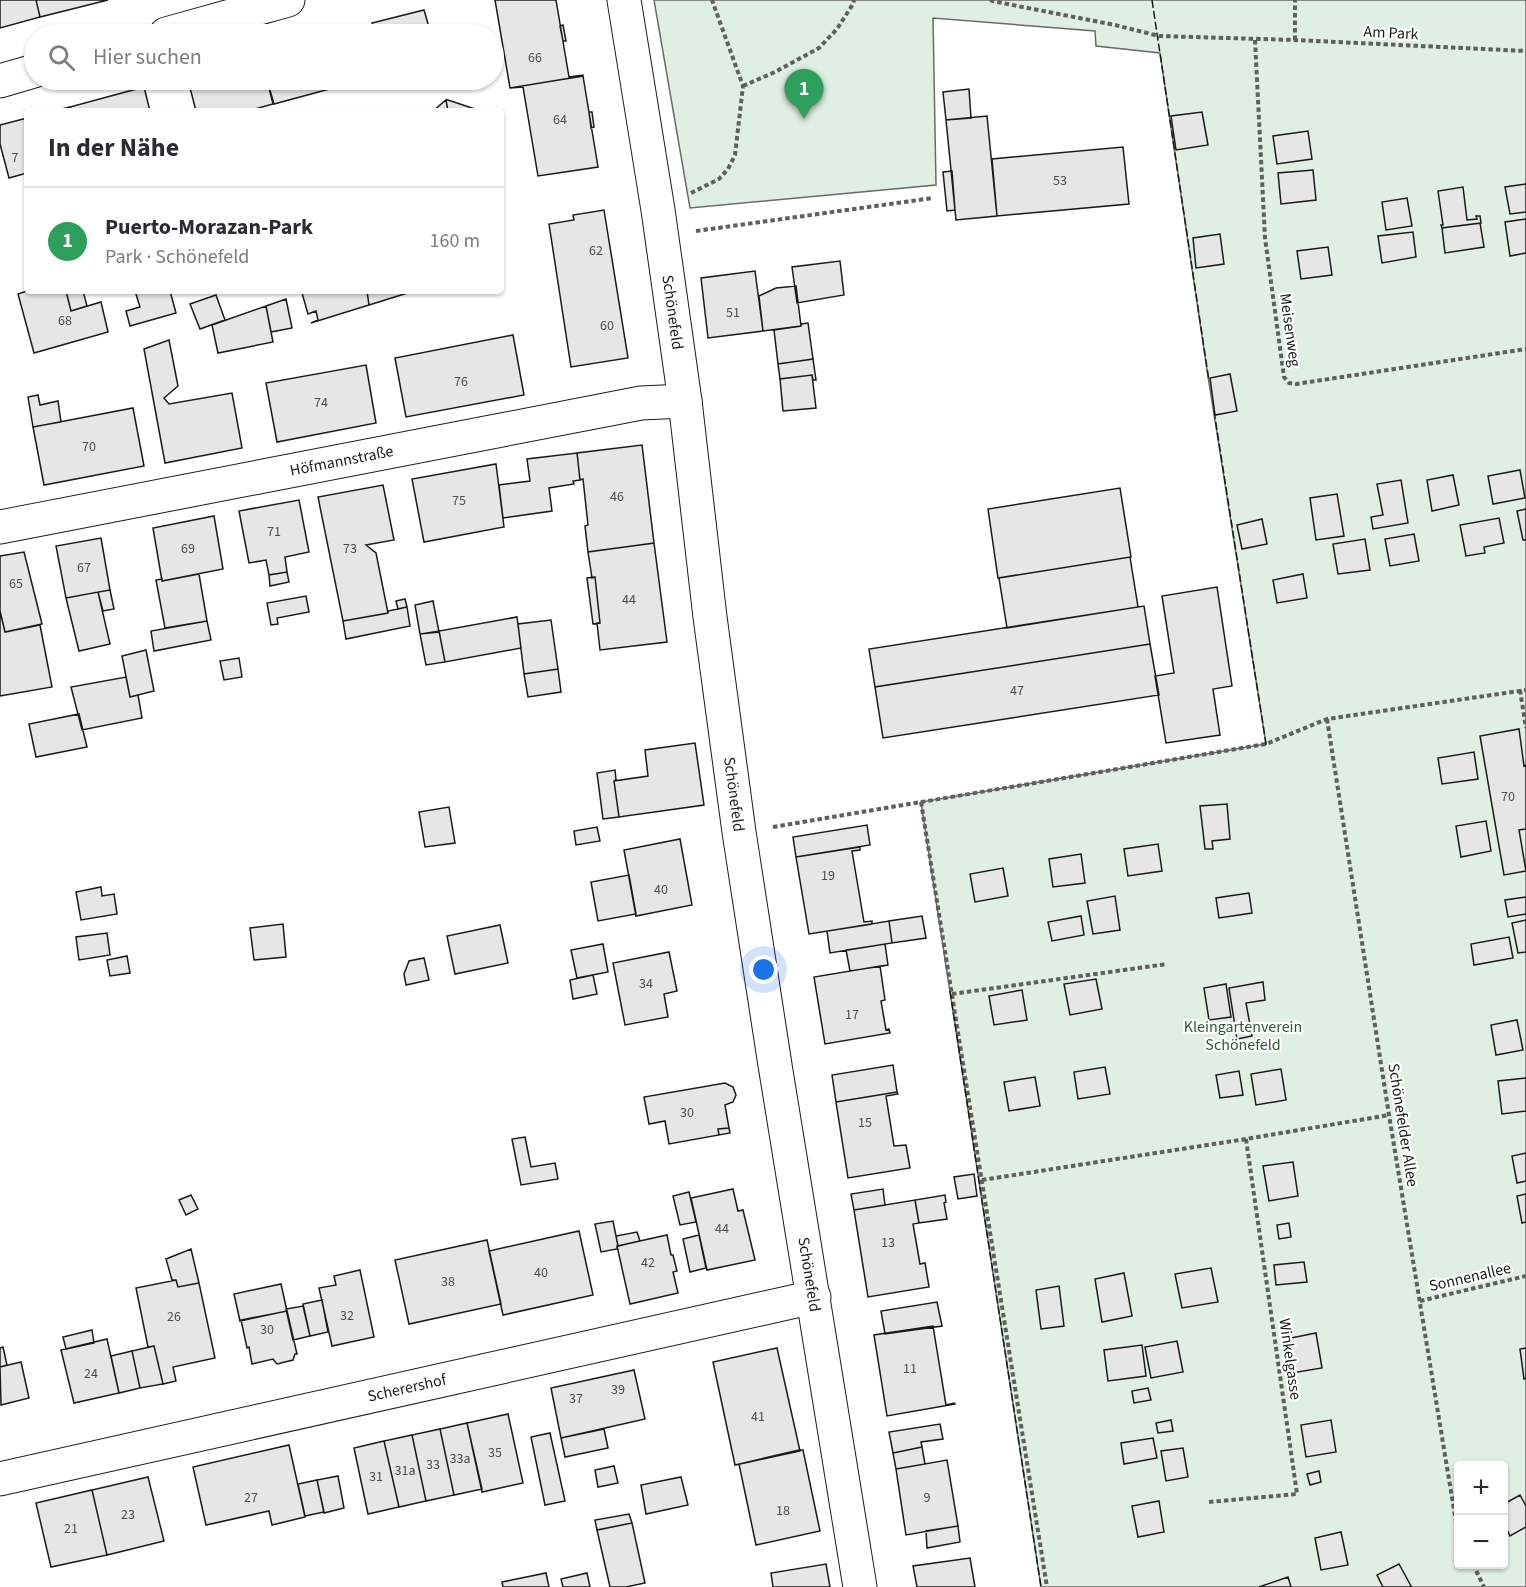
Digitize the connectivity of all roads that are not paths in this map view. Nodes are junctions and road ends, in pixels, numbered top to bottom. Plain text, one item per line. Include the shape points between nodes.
1 (288, 0) edge
2 (624, 0) edge
3 (202, 24) edge
4 (24, 75) edge
5 (0, 81) edge
6 (685, 401) junction
7 (0, 527) edge
8 (814, 1297) junction
9 (0, 1479) edge
10 (860, 1587) edge

1 - 3 street
2 - 6 street, Schönefeld
4 - 5 street
6 - 7 street, Höfmannstraße via 641,403
6 - 8 street, Schönefeld via 740,832
8 - 9 street, Scherershof
8 - 10 street, Schönefeld

